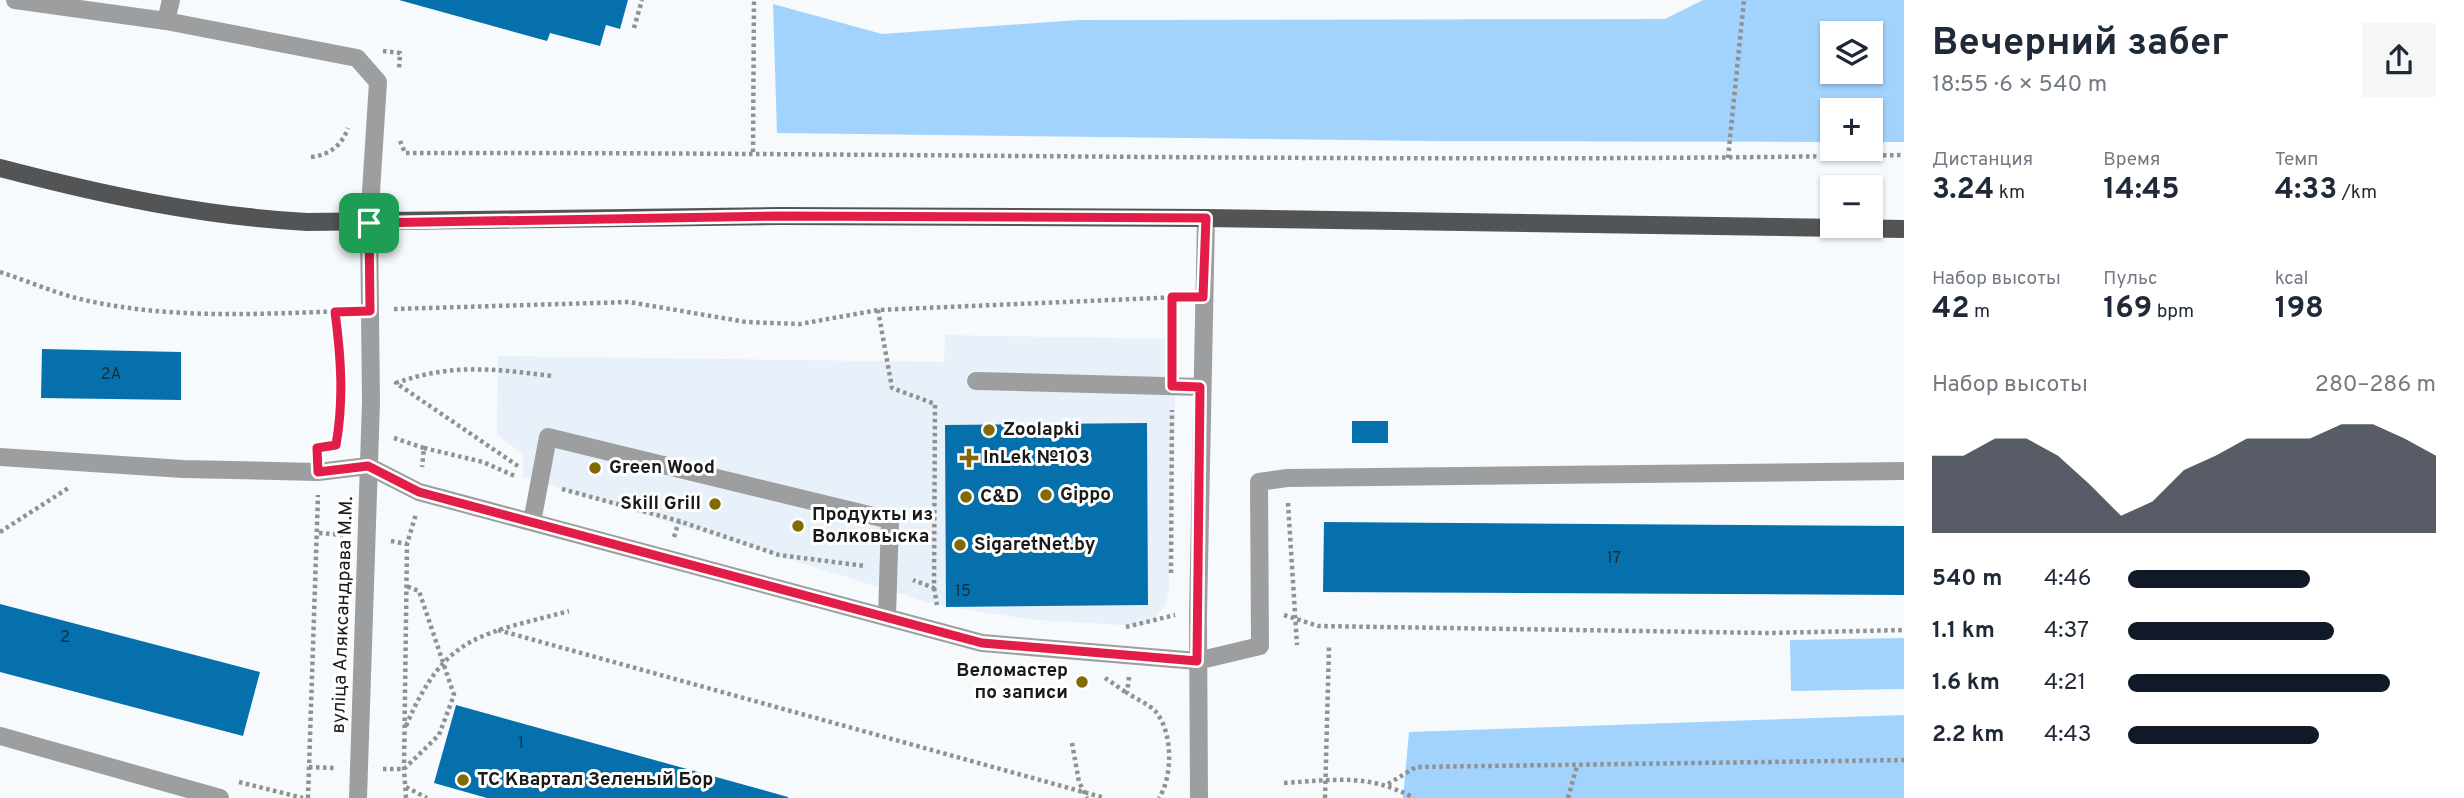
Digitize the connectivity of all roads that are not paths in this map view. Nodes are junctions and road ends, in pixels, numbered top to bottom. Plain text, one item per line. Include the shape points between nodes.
1 (15, 0) edge
2 (171, 0) edge
3 (166, 20) junction
4 (0, 168) edge
5 (1206, 218) junction
6 (369, 223) junction
7 (1904, 229) edge
8 (976, 381) dead end
9 (1200, 387) junction
10 (0, 457) edge
11 (368, 466) junction
12 (1904, 471) edge
13 (532, 522) junction
14 (887, 616) junction
15 (1197, 661) junction
16 (0, 736) edge
17 (220, 798) edge
18 (358, 798) edge
19 (1199, 798) edge

1 - 3 street, вуліца Аляксандрава М.М.
2 - 3 street
3 - 6 street, вуліца Аляксандрава М.М. via 357,58 378,82
4 - 6 main road via 130,201 234,218
5 - 6 main road via 780,216
5 - 7 main road
5 - 9 street
6 - 11 street, вуліца Аляксандрава М.М.
8 - 9 street
9 - 15 street
10 - 11 street via 183,469 318,472
11 - 13 street via 419,492
11 - 18 street, вуліца Аляксандрава М.М.
12 - 15 street via 1287,478 1259,482 1260,646
13 - 14 street
13 - 14 street via 548,437 890,520
14 - 15 street via 982,643
15 - 19 street
16 - 17 street

